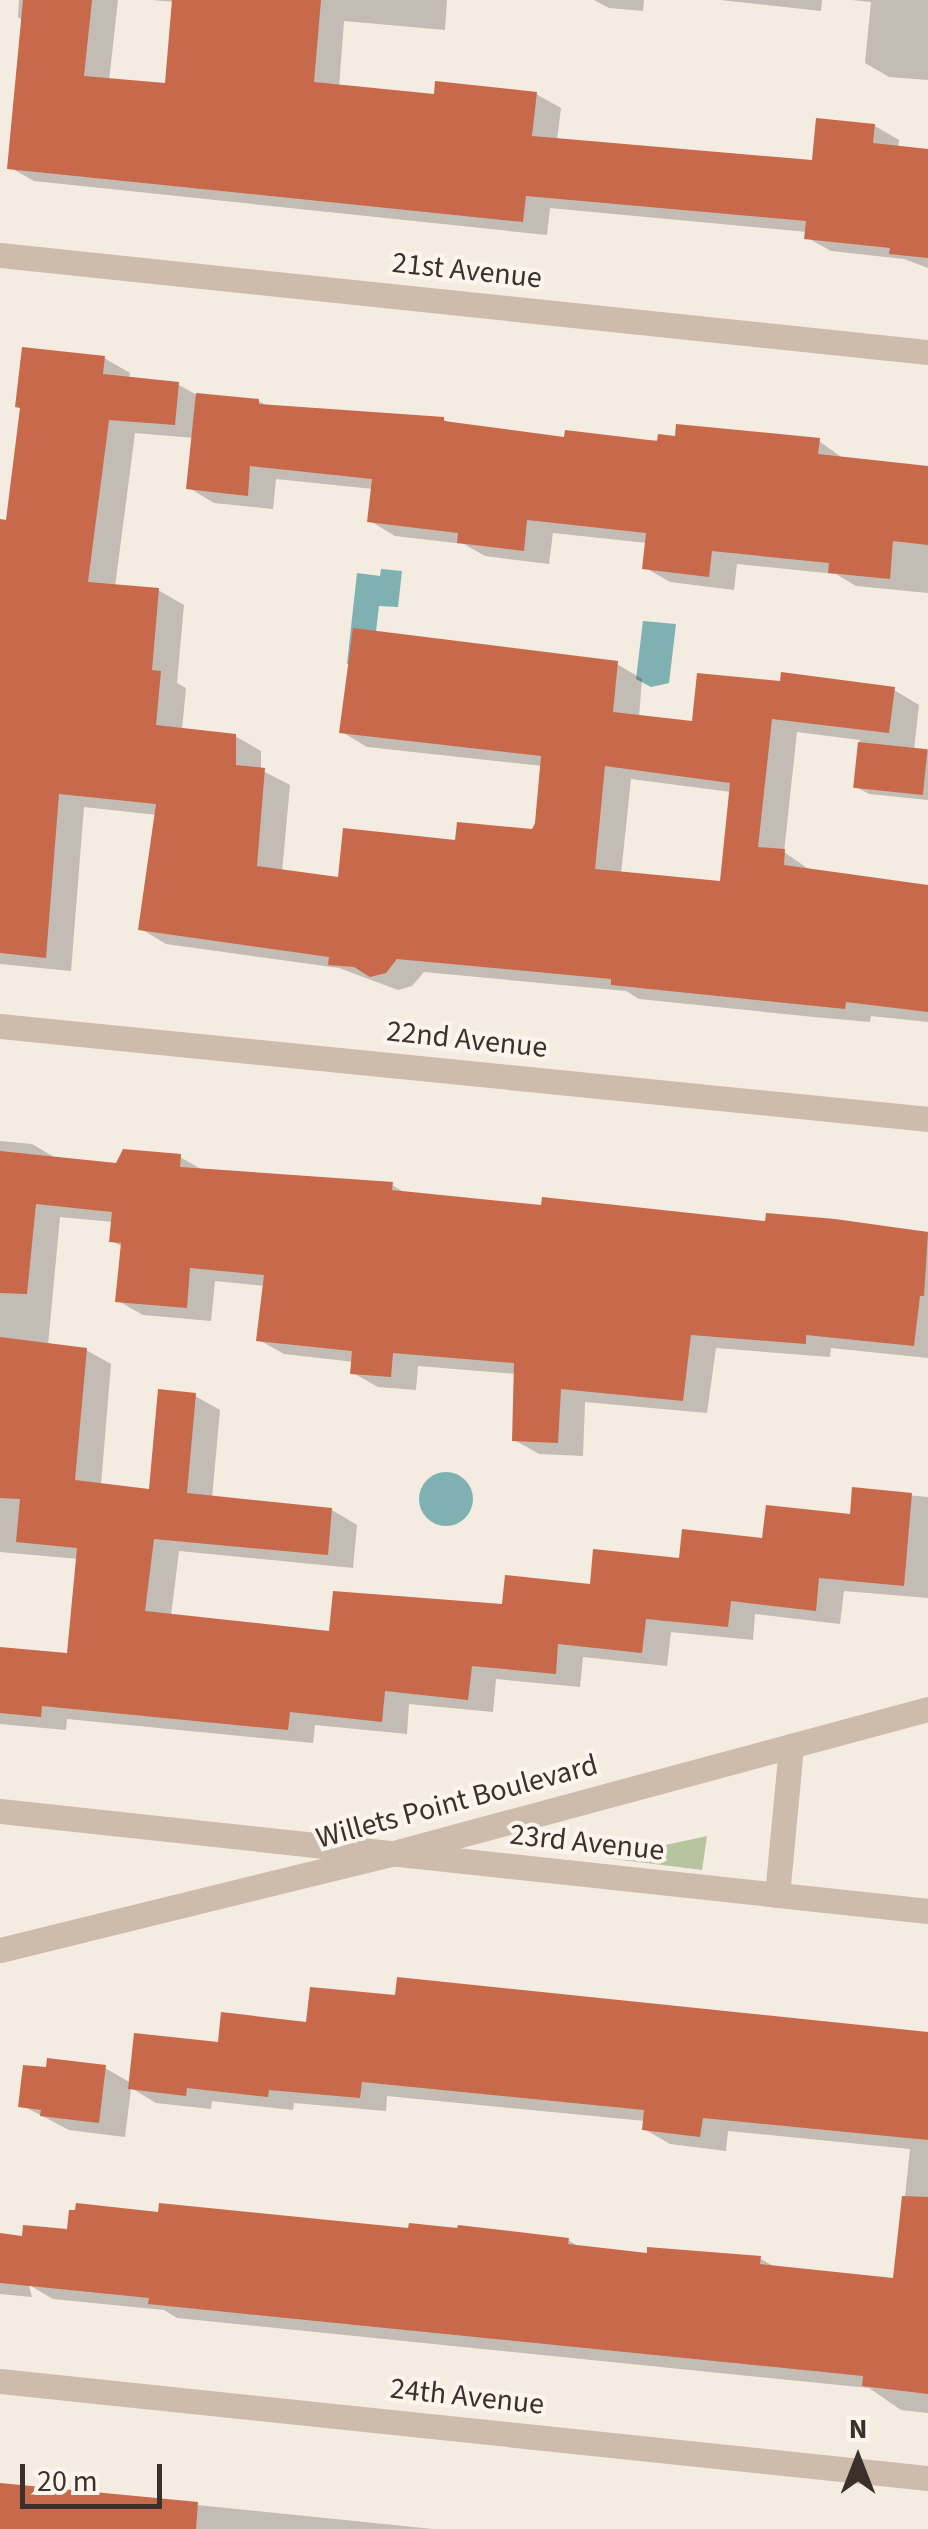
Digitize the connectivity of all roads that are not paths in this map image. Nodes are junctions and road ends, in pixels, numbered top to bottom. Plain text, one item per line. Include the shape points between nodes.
1 (0, 256) edge
2 (928, 352) edge
3 (0, 1026) edge
4 (928, 1119) edge
5 (928, 1709) edge
6 (790, 1746) junction
7 (0, 1811) edge
8 (390, 1854) junction
9 (777, 1895) junction
10 (928, 1911) edge
11 (0, 1950) edge
12 (0, 2381) edge
13 (928, 2478) edge

1 - 2 street, 21st Avenue
3 - 4 street, 22nd Avenue
5 - 6 street, Willets Point Boulevard
6 - 8 street, Willets Point Boulevard
6 - 9 street
7 - 8 street, 23rd Avenue
8 - 9 street, 23rd Avenue
8 - 11 street, Willets Point Boulevard
9 - 10 street, 23rd Avenue
12 - 13 street, 24th Avenue

